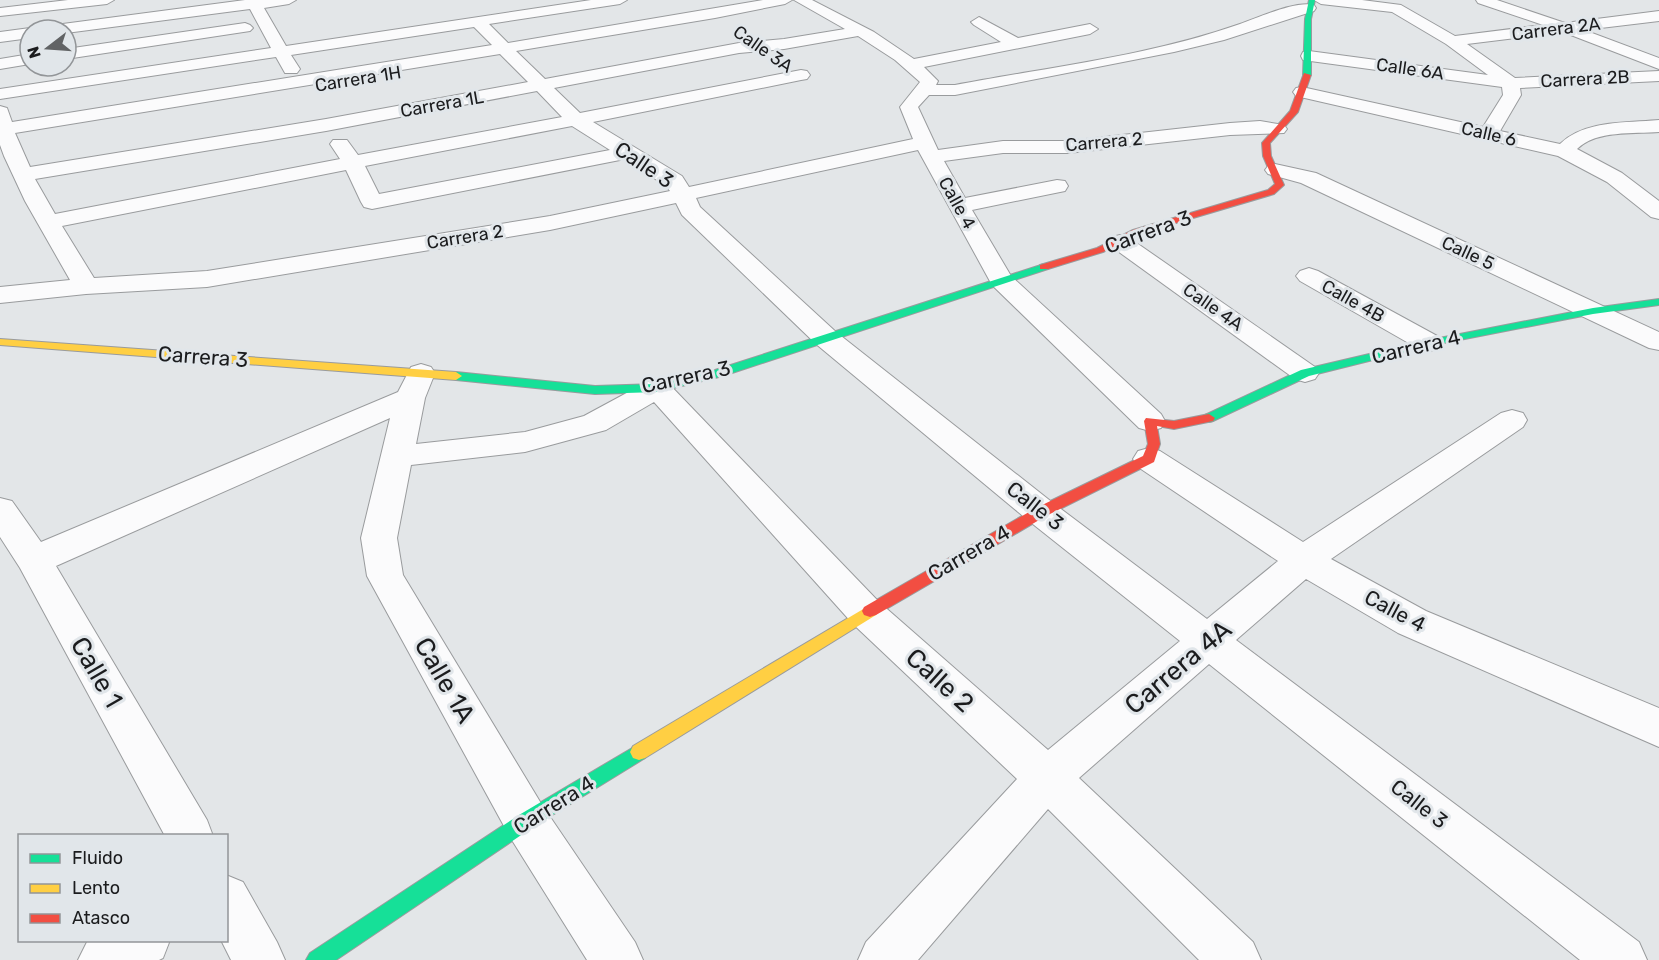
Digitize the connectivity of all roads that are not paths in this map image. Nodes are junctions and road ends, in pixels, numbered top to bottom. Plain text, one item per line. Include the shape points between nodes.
1 (107, 0) edge
2 (289, 0) edge
3 (620, 0) edge
4 (698, 0) edge
5 (785, 0) edge
6 (801, 0) edge
7 (1483, 0) edge
8 (254, 2) edge
9 (1314, 3) edge
10 (0, 12) edge
11 (715, 14) junction
12 (1659, 16) edge
13 (1056, 20) dead end
14 (979, 22) dead end
15 (479, 23) junction
16 (267, 25) junction
17 (78, 27) edge
18 (1568, 29) junction
19 (859, 31) junction
20 (18, 35) edge
21 (1015, 35) junction
22 (0, 37) edge
23 (1452, 41) junction
24 (760, 46) junction
25 (78, 52) edge
26 (282, 52) junction
27 (506, 52) junction
28 (1309, 56) junction
29 (18, 61) edge
30 (0, 64) edge
31 (912, 64) junction
32 (1659, 64) edge
33 (1659, 76) edge
34 (1510, 82) junction
35 (542, 87) junction
36 (926, 90) junction
37 (1302, 92) junction
38 (0, 94) edge
39 (305, 94) junction
40 (576, 120) junction
41 (326, 125) junction
42 (1659, 126) edge
43 (1277, 129) junction
44 (2, 130) edge
45 (1488, 134) junction
46 (928, 150) junction
47 (1564, 151) junction
48 (627, 153) junction
49 (352, 161) junction
50 (1275, 170) junction
51 (24, 174) junction
52 (1057, 186) dead end
53 (684, 195) junction
54 (958, 206) junction
55 (1659, 212) edge
56 (48, 222) junction
57 (1120, 242) junction
58 (1309, 276) dead end
59 (1001, 280) junction
60 (86, 286) junction
61 (0, 295) edge
62 (1659, 302) edge
63 (1593, 311) junction
64 (826, 338) junction
65 (0, 342) edge
66 (1659, 342) edge
67 (1429, 343) junction
68 (1305, 373) junction
69 (416, 386) junction
70 (657, 388) junction
71 (1512, 420) dead end
72 (1150, 421) junction
73 (397, 456) junction
74 (1149, 459) junction
75 (0, 510) edge
76 (1041, 512) junction
77 (34, 560) junction
78 (1303, 560) junction
79 (866, 613) junction
80 (1210, 641) junction
81 (1659, 728) edge
82 (1047, 778) junction
83 (526, 821) junction
84 (189, 834) edge
85 (228, 903) edge
86 (142, 942) edge
87 (104, 960) edge
88 (260, 960) edge
89 (317, 960) edge
90 (617, 960) edge
91 (884, 960) edge
92 (1235, 960) edge
93 (1621, 960) edge

1 - 10 street
2 - 8 street
3 - 15 street
4 - 11 street, Calle 3A
5 - 11 street, Carrera 1H
6 - 19 street
7 - 18 street
8 - 16 street
8 - 17 street
9 - 23 street via 1396,8
9 - 28 street
9 - 36 street via 1222,36 1177,47 955,90
11 - 24 street, Calle 3A
11 - 27 street, Carrera 1H via 703,20
12 - 18 street, Carrera 2A
13 - 21 street via 1066,18 1090,29
14 - 21 street via 993,31
15 - 26 street
15 - 27 street, Calle 3
16 - 25 street
16 - 26 street
18 - 23 street, Carrera 2A
18 - 32 street
19 - 24 street, Carrera 1L
19 - 31 street
20 - 22 street
21 - 31 street
23 - 34 street
24 - 35 street, Carrera 1L
24 - 40 street, Calle 3A via 787,66
26 - 38 street
26 - 39 street
27 - 35 street, Calle 3
27 - 39 street, Carrera 1H
28 - 34 street, Calle 6A
28 - 37 street
29 - 30 street
31 - 36 street via 929,81
33 - 34 street, Carrera 2B
34 - 45 street via 1512,95
35 - 40 street, Calle 3
35 - 41 street, Carrera 1L
36 - 46 street, Calle 4 via 909,107
37 - 43 street via 1289,120
37 - 45 street, Calle 6
39 - 41 street
39 - 44 street, Carrera 1H
40 - 48 street, Calle 3
40 - 49 street
41 - 49 street
41 - 51 street, Carrera 1L
42 - 47 street via 1601,130 1577,138
43 - 46 street, Carrera 2 via 1230,129 1068,147
43 - 50 street via 1266,143 1267,156
44 - 51 street
45 - 47 street, Calle 6
46 - 53 street, Carrera 2
46 - 54 street, Calle 4
47 - 55 street, Calle 6 via 1590,161 1622,181
48 - 49 street via 372,202
48 - 53 street, Calle 3 via 674,181
49 - 56 street
50 - 57 street, Carrera 3 via 1280,185 1271,192 1136,232
50 - 63 street, Calle 5 via 1308,178
51 - 56 street
52 - 54 street
53 - 60 street, Carrera 2 via 550,224 207,279
53 - 64 street, Calle 3 via 690,210
54 - 59 street, Calle 4
56 - 60 street
57 - 59 street, Carrera 3
57 - 68 street, Calle 4A
58 - 67 street, Calle 4B
59 - 64 street, Carrera 3
59 - 72 street, Calle 4
60 - 61 street, Carrera 2
62 - 63 street, Carrera 4
63 - 66 street, Calle 5
63 - 67 street, Carrera 4
64 - 70 street, Carrera 3 via 719,373
64 - 76 street, Calle 3
65 - 69 street, Carrera 3
67 - 68 street, Carrera 4
68 - 72 street, Carrera 4 via 1208,418 1174,425
69 - 70 street, Carrera 3
69 - 73 street, Calle 1A
69 - 77 street
70 - 73 street via 595,423 525,442
70 - 79 street, Calle 2
71 - 78 street, Carrera 4A
72 - 74 street via 1154,444
73 - 83 street, Calle 1A via 379,538 386,576
74 - 76 street, Carrera 4
74 - 78 street, Calle 4
75 - 77 street, Calle 1
76 - 79 street, Carrera 4
76 - 80 street, Calle 3
77 - 84 street, Calle 1
78 - 80 street, Carrera 4A
78 - 81 street, Calle 4 via 1412,622
79 - 82 street, Calle 2
79 - 83 street, Carrera 4
80 - 82 street, Carrera 4A
80 - 93 street, Calle 3
82 - 91 street, Carrera 4A
82 - 92 street, Calle 2
83 - 89 street, Carrera 4
83 - 90 street, Calle 1A
85 - 88 street
86 - 87 street

